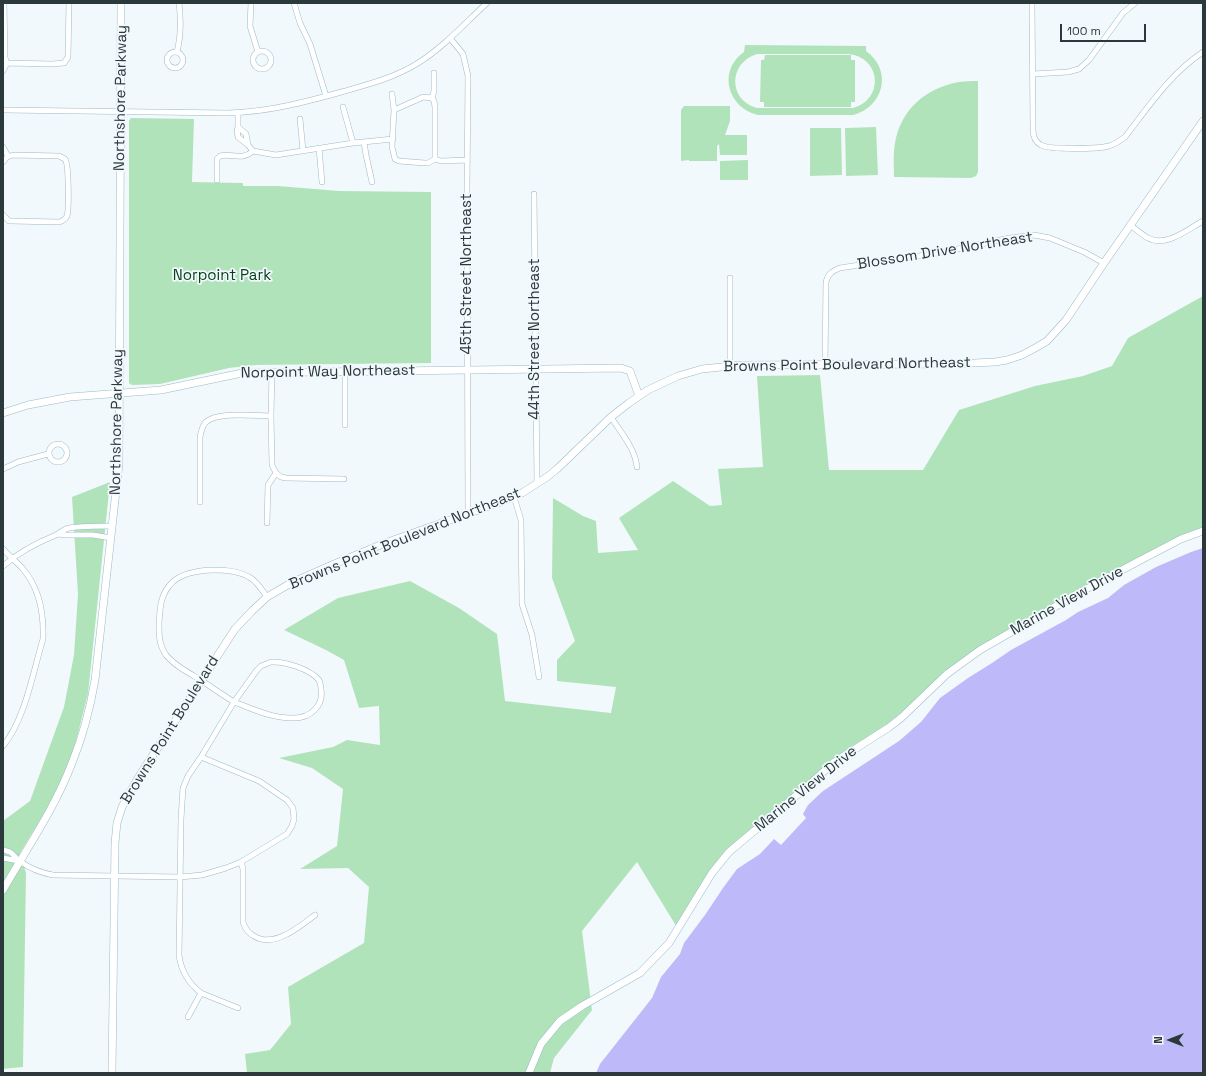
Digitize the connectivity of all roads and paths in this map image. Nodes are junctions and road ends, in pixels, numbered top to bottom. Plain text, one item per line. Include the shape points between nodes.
1 (4, 3) edge
2 (69, 3) edge
3 (121, 3) edge
4 (179, 3) edge
5 (251, 3) edge
6 (294, 3) edge
7 (487, 3) edge
8 (1032, 3) edge
9 (1135, 3) edge
10 (450, 38) junction
11 (177, 52) dead end
12 (258, 52) dead end
13 (1203, 52) edge
14 (8, 63) junction
15 (3, 71) edge
16 (434, 73) dead end
17 (1033, 74) junction
18 (392, 94) dead end
19 (326, 96) junction
20 (432, 98) junction
21 (343, 107) dead end
22 (3, 110) edge
23 (394, 110) junction
24 (120, 111) junction
25 (238, 112) junction
26 (300, 119) dead end
27 (1203, 121) edge
28 (238, 127) junction
29 (393, 139) junction
30 (364, 142) junction
31 (353, 143) junction
32 (248, 145) junction
33 (3, 147) edge
34 (319, 148) junction
35 (253, 151) junction
36 (303, 151) junction
37 (8, 156) junction
38 (435, 159) junction
39 (467, 160) junction
40 (3, 161) edge
41 (217, 180) dead end
42 (322, 182) dead end
43 (372, 182) dead end
44 (534, 194) dead end
45 (3, 215) edge
46 (1203, 221) edge
47 (1130, 225) junction
48 (1104, 263) junction
49 (730, 278) dead end
50 (825, 364) junction
51 (730, 365) junction
52 (536, 369) junction
53 (467, 370) junction
54 (345, 371) junction
55 (272, 372) junction
56 (119, 393) junction
57 (639, 396) junction
58 (3, 413) edge
59 (271, 416) junction
60 (611, 418) junction
61 (344, 425) dead end
62 (48, 454) dead end
63 (637, 467) dead end
64 (3, 469) edge
65 (276, 473) junction
66 (344, 479) dead end
67 (537, 484) junction
68 (514, 497) junction
69 (200, 502) dead end
70 (468, 515) junction
71 (267, 523) dead end
72 (112, 526) junction
73 (1203, 531) edge
74 (58, 534) junction
75 (111, 538) junction
76 (3, 549) edge
77 (12, 558) junction
78 (3, 566) edge
79 (267, 597) junction
80 (539, 677) dead end
81 (201, 681) junction
82 (234, 702) junction
83 (3, 746) edge
84 (201, 757) junction
85 (3, 850) edge
86 (3, 858) edge
87 (19, 861) junction
88 (241, 862) junction
89 (115, 876) junction
90 (180, 877) junction
91 (3, 890) edge
92 (316, 915) dead end
93 (201, 993) junction
94 (238, 1008) dead end
95 (188, 1017) dead end
96 (112, 1073) edge
97 (529, 1073) edge

1 - 14 street via 4,58
2 - 14 street via 68,57 65,62
3 - 24 street, Northshore Parkway
4 - 11 street
5 - 12 street via 250,26
6 - 19 street
7 - 10 street
8 - 17 street
9 - 17 street via 1123,13 1089,60 1079,69
10 - 19 street via 419,63 399,74
10 - 39 street, 45th Street Northeast via 463,54 468,76
13 - 17 street via 1188,62 1171,79 1125,137 1117,143 1096,148 1055,148 1042,146 1036,141 1032,129
14 - 15 street
16 - 20 street
18 - 23 street
19 - 25 street via 270,109
20 - 23 street via 423,97
20 - 38 street via 435,107
21 - 31 street
22 - 24 street
23 - 29 street
24 - 25 street
24 - 56 street, Northshore Parkway
25 - 28 street
26 - 36 street
27 - 47 street, Browns Point Boulevard Northeast
28 - 32 street via 246,134
28 - 32 street via 238,137
29 - 30 street
29 - 38 street via 393,154 399,161 428,163
30 - 31 street
30 - 43 street
31 - 34 street
32 - 35 street
33 - 37 street
34 - 36 street
34 - 42 street
35 - 36 street via 276,155
35 - 41 street via 244,157 220,156 217,160
37 - 40 street
37 - 45 street via 59,156 65,159 68,167 67,215 62,221 51,222 9,221
38 - 39 street
39 - 53 street, 45th Street Northeast
44 - 52 street, 44th Street Northeast
46 - 47 street via 1166,241 1148,238
47 - 48 street, Browns Point Boulevard Northeast
48 - 50 street, Browns Point Boulevard Northeast via 1057,330 1047,341 1022,355 995,362
48 - 50 street, Blossom Drive Northeast via 1050,238 1034,235 840,268 830,273 825,288
49 - 51 street
50 - 51 street, Browns Point Boulevard Northeast
51 - 57 street, Browns Point Boulevard Northeast via 678,376
52 - 53 street, Norpoint Way Northeast
52 - 57 street, Norpoint Way Northeast via 621,368 630,371
52 - 67 street, 44th Street Northeast
53 - 54 street, Norpoint Way Northeast
53 - 70 street, 45th Street Northeast
54 - 55 street, Norpoint Way Northeast
54 - 61 street
55 - 56 street, Norpoint Way Northeast via 242,372 161,390
55 - 59 street
56 - 58 street, Norpoint Way Northeast via 70,397
56 - 72 street, Northshore Parkway via 119,464
57 - 60 street, Browns Point Boulevard Northeast
59 - 65 street via 272,465
59 - 69 street via 218,416 208,420 202,428 200,437
60 - 63 street via 631,447
60 - 67 street, Browns Point Boulevard Northeast
62 - 64 street
65 - 66 street via 286,478
65 - 71 street via 268,485
67 - 68 street, Browns Point Boulevard Northeast
68 - 70 street, Browns Point Boulevard Northeast
68 - 80 street via 522,520 522,604 532,635
70 - 79 street, Browns Point Boulevard Northeast via 385,543 291,583
72 - 74 street via 69,528
72 - 75 street, Northshore Parkway
73 - 97 street, Marine View Drive via 1143,558 971,655 940,680 901,718 833,763 728,852 712,873 669,943 640,973 560,1021 541,1044
74 - 75 street
74 - 77 street via 41,540
75 - 87 street, Northshore Parkway via 89,712 73,763 61,789
76 - 77 street
77 - 78 street
77 - 83 street via 23,568 34,585 43,613 43,639 24,704 13,731
79 - 81 street, Browns Point Boulevard via 235,629
79 - 81 street via 259,586 241,573 204,570 191,572 168,586 160,607 159,639 162,648 172,662
81 - 82 street
81 - 89 street, Browns Point Boulevard via 122,806 116,832
82 - 82 street via 265,714 295,718 314,712 321,703 322,694 319,681 313,675 286,663 271,662 257,670
82 - 84 street
84 - 88 street via 259,781 283,797 293,808 294,819 287,834
84 - 90 street via 183,788
85 - 87 street via 12,852
86 - 87 street
87 - 89 street via 34,870 53,875
87 - 91 street, Northshore Parkway
88 - 90 street via 209,873
88 - 92 street via 244,869 244,922 246,930 251,934 260,939 279,937
89 - 90 street
89 - 96 street, Browns Point Boulevard
90 - 93 street via 180,961 187,980
93 - 94 street
93 - 95 street

